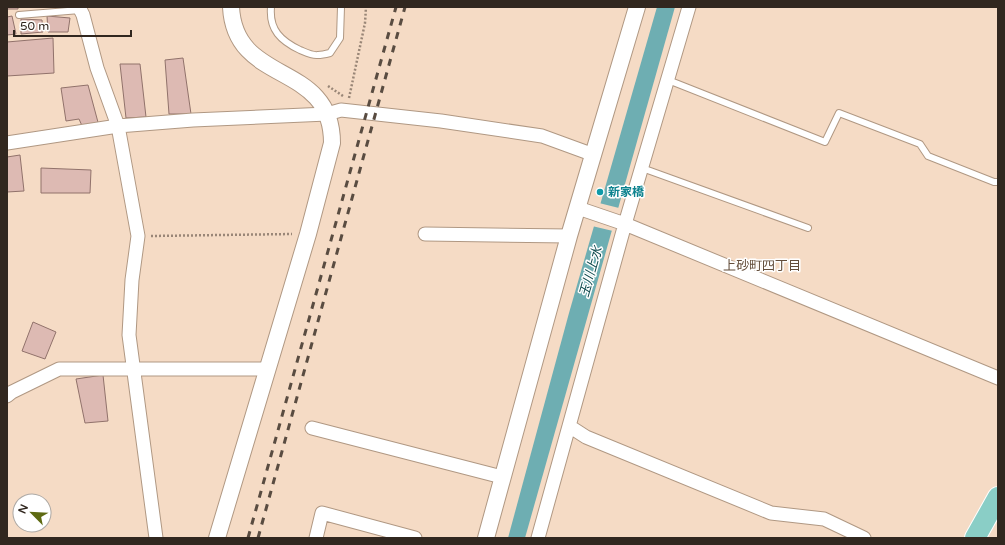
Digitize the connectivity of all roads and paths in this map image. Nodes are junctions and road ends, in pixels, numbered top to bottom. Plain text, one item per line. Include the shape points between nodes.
1 (231, 7) edge
2 (270, 7) edge
3 (341, 7) edge
4 (637, 7) edge
5 (689, 7) edge
6 (80, 9) edge
7 (19, 14) dead end
8 (668, 80) junction
9 (327, 114) junction
10 (118, 126) junction
11 (7, 143) edge
12 (594, 155) junction
13 (642, 168) junction
14 (998, 182) edge
15 (582, 210) junction
16 (621, 222) junction
17 (808, 228) dead end
18 (308, 234) junction
19 (425, 234) dead end
20 (138, 236) junction
21 (570, 236) junction
22 (134, 369) junction
23 (266, 369) junction
24 (998, 378) edge
25 (7, 396) edge
26 (569, 426) junction
27 (312, 428) dead end
28 (502, 477) junction
29 (998, 498) edge
30 (156, 538) edge
31 (217, 538) edge
32 (316, 538) edge
33 (415, 538) edge
34 (486, 538) edge
35 (538, 538) edge
36 (864, 538) edge
37 (975, 538) edge

1 - 9 street via 233,23 248,50 268,67 306,86
2 - 3 lane via 271,20 278,35 286,43 318,56 330,53 340,38
4 - 12 street
5 - 8 street
6 - 7 lane
6 - 10 street via 97,68
8 - 13 street
8 - 14 lane via 825,142 839,114 920,144 928,156
9 - 10 street
9 - 12 street via 341,110 542,136
9 - 18 street via 332,143
10 - 11 street
10 - 20 street
12 - 15 street
13 - 16 street
13 - 17 lane
15 - 16 street
15 - 21 street
16 - 24 street
16 - 26 street
18 - 20 path
18 - 23 street
19 - 21 street
20 - 22 street via 129,325
21 - 28 street
22 - 23 street
22 - 25 street via 59,369
22 - 30 street
23 - 31 street
26 - 35 street
26 - 36 street via 586,437 771,513 824,519
27 - 28 street
28 - 34 street
29 - 37 main road
32 - 33 street via 322,513

